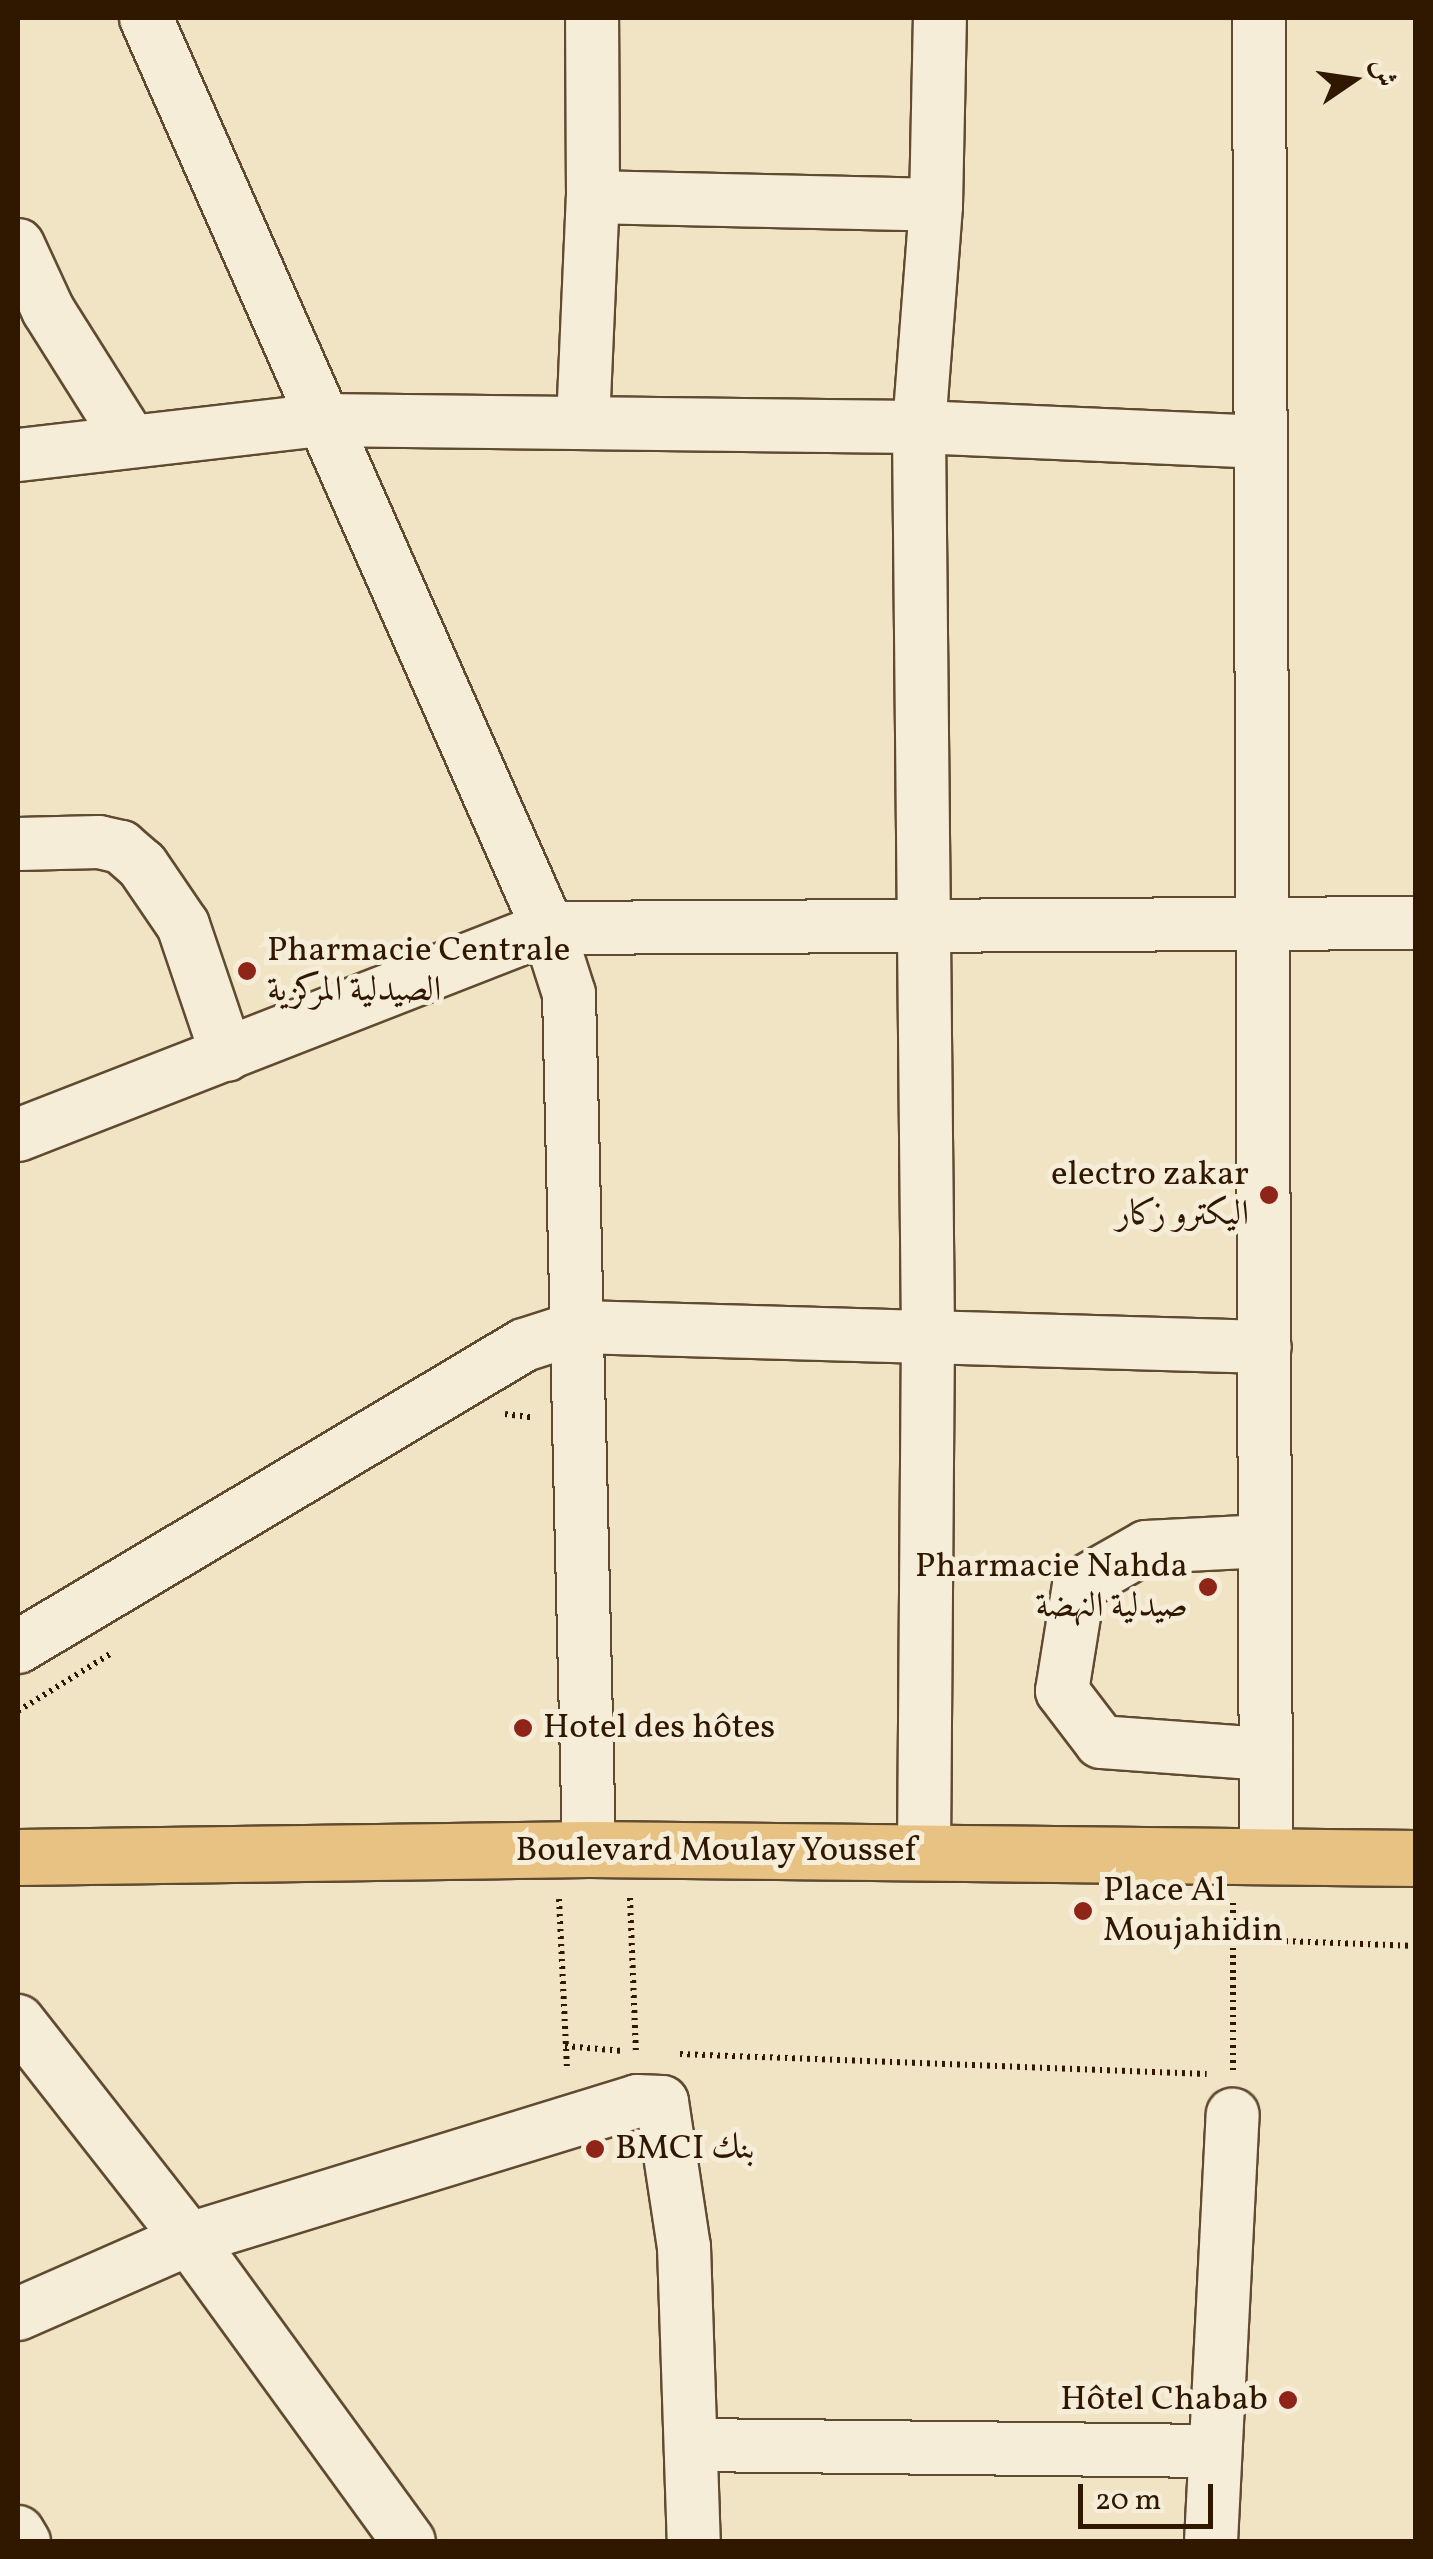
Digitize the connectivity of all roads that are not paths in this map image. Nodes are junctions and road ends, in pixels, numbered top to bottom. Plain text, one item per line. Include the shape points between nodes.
1 (146, 18) edge
2 (592, 18) edge
3 (940, 18) edge
4 (1258, 18) edge
5 (593, 198) junction
6 (936, 206) junction
7 (18, 245) edge
8 (321, 420) junction
9 (582, 423) junction
10 (919, 427) junction
11 (130, 440) junction
12 (1258, 442) junction
13 (18, 454) edge
14 (18, 844) edge
15 (1261, 922) junction
16 (921, 923) junction
17 (1416, 923) edge
18 (548, 928) junction
19 (227, 1055) junction
20 (18, 1136) edge
21 (580, 1327) junction
22 (928, 1336) junction
23 (1265, 1347) junction
24 (1265, 1541) junction
25 (18, 1647) edge
26 (1266, 1754) junction
27 (573, 1849) junction
28 (924, 1852) junction
29 (18, 1856) edge
30 (1250, 1856) junction
31 (1416, 1858) edge
32 (18, 2021) edge
33 (1233, 2096) road end
34 (189, 2239) junction
35 (18, 2314) edge
36 (692, 2445) junction
37 (1215, 2452) junction
38 (18, 2532) edge
39 (24, 2542) edge
40 (410, 2542) edge
41 (694, 2542) edge
42 (1211, 2542) edge

1 - 8 street
2 - 5 street
3 - 6 street
4 - 12 street
5 - 6 street
5 - 9 street
6 - 10 street
7 - 11 street via 48,310
8 - 9 street
8 - 11 street
8 - 18 street
9 - 10 street
10 - 12 street
10 - 16 street
11 - 13 street
12 - 15 street
14 - 19 street via 99,842 142,864 183,925
15 - 16 street
15 - 17 street
15 - 23 street
16 - 18 street
16 - 22 street
18 - 19 street
18 - 21 street via 569,994
19 - 20 street
21 - 22 street
21 - 25 street via 524,1344
21 - 27 street
22 - 23 street
22 - 28 street
23 - 24 street
24 - 26 street
24 - 26 street via 1146,1547 1079,1585 1062,1691 1101,1742
26 - 30 street
27 - 28 main road, Boulevard Moulay Youssef
27 - 29 main road, Boulevard Moulay Youssef
28 - 30 main road, Boulevard Moulay Youssef
30 - 31 main road, Boulevard Moulay Youssef
32 - 34 street
33 - 37 street
34 - 35 street
34 - 36 street via 569,2122 662,2102 684,2247
34 - 40 street
36 - 37 street
36 - 41 street
37 - 42 street
38 - 39 street

